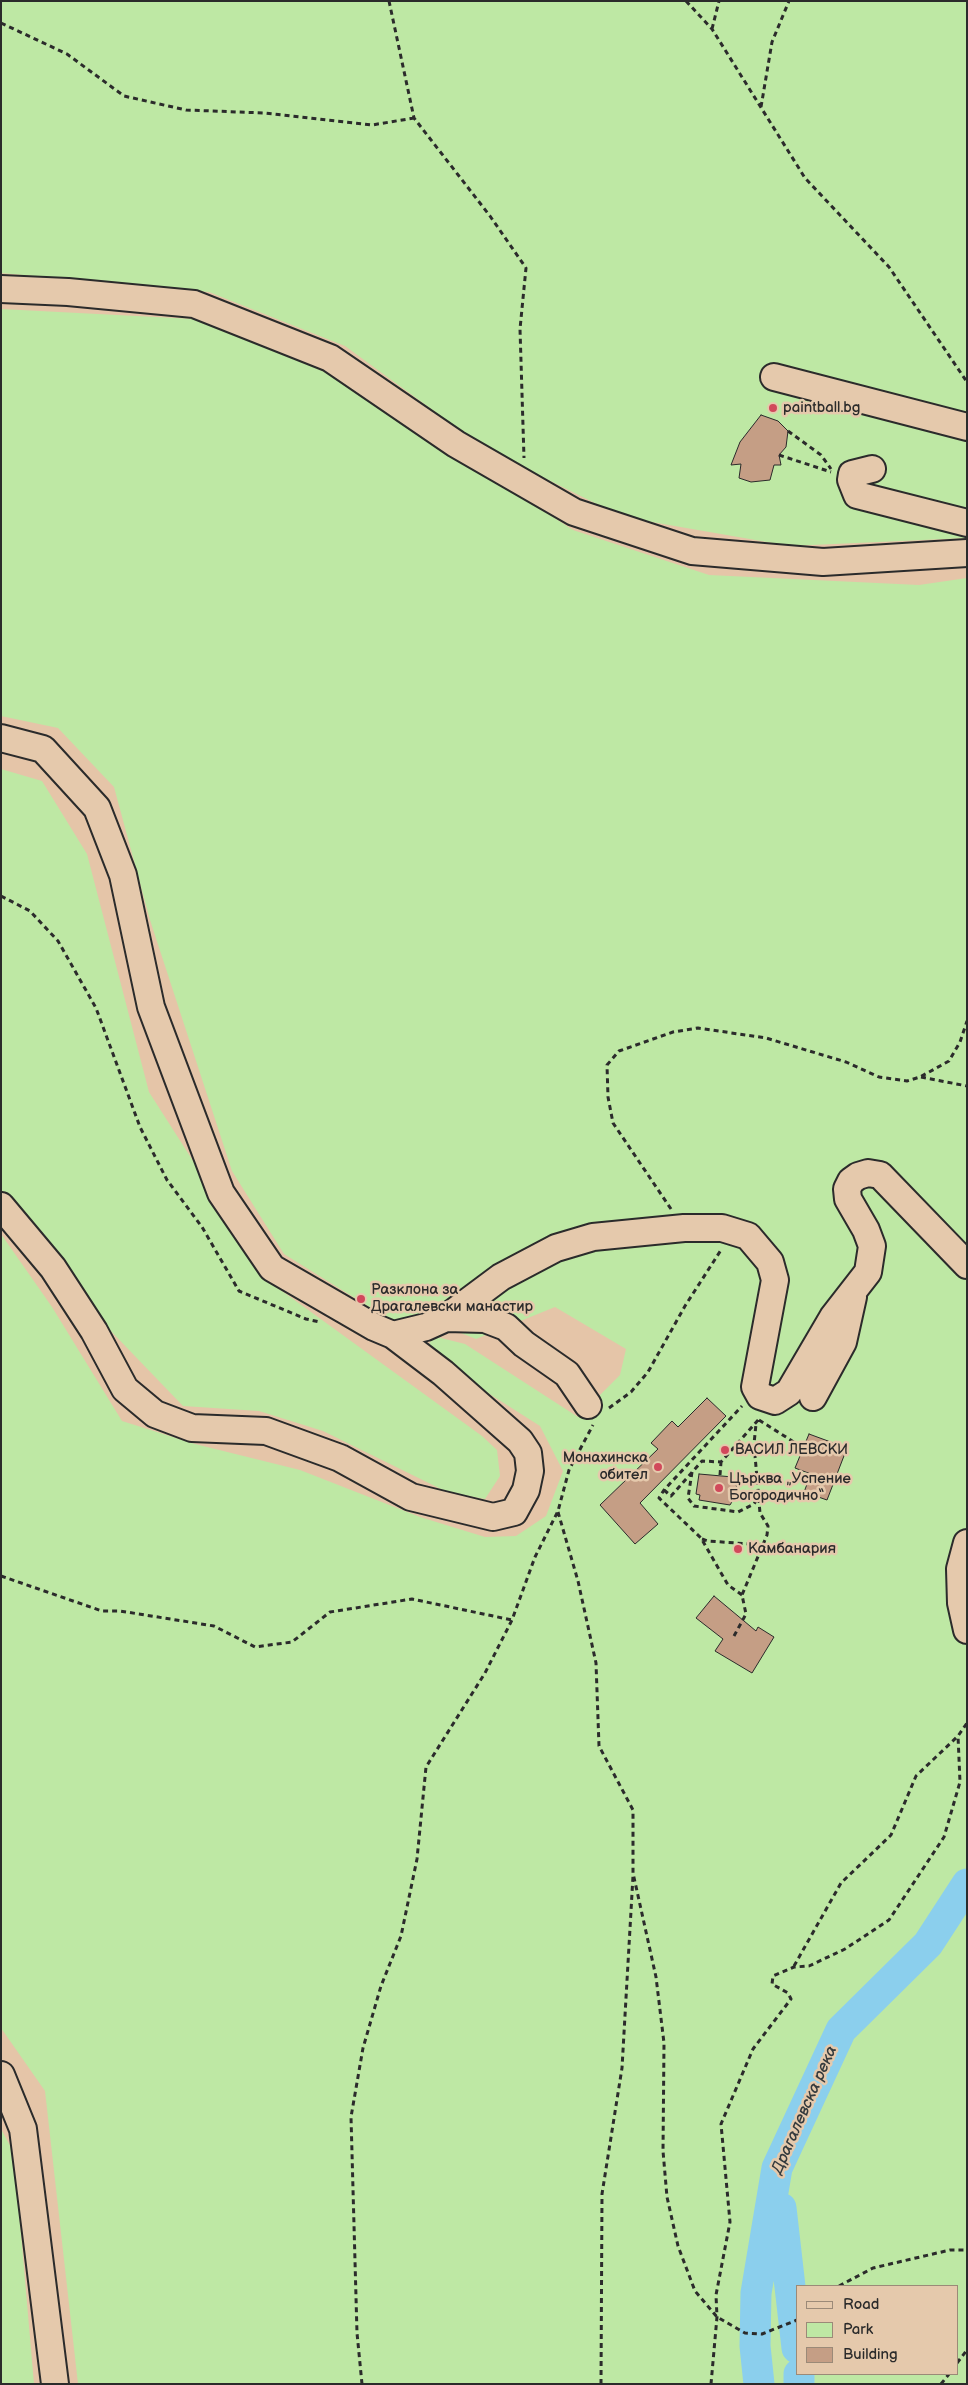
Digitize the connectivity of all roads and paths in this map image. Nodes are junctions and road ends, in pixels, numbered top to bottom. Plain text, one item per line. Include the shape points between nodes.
1 (389, 1) edge
2 (686, 1) edge
3 (719, 1) edge
4 (789, 1) edge
5 (1, 23) edge
6 (712, 29) junction
7 (761, 108) junction
8 (414, 118) junction
9 (1, 288) edge
10 (774, 378) dead end
11 (967, 382) edge
12 (967, 427) edge
13 (788, 432) dead end
14 (779, 455) dead end
15 (872, 469) dead end
16 (524, 484) junction
17 (967, 523) edge
18 (967, 553) edge
19 (1, 738) edge
20 (1, 896) edge
21 (967, 1021) edge
22 (920, 1077) junction
23 (967, 1086) edge
24 (1, 1206) edge
25 (684, 1228) junction
26 (748, 1236) junction
27 (967, 1265) edge
28 (856, 1289) junction
29 (446, 1318) junction
30 (322, 1322) dead end
31 (394, 1335) junction
32 (813, 1397) dead end
33 (763, 1404) junction
34 (595, 1413) junction
35 (756, 1424) junction
36 (797, 1444) dead end
37 (721, 1462) junction
38 (692, 1472) junction
39 (720, 1475) dead end
40 (664, 1490) junction
41 (759, 1496) junction
42 (558, 1512) junction
43 (701, 1538) junction
44 (967, 1542) edge
45 (764, 1545) junction
46 (1, 1576) edge
47 (742, 1595) junction
48 (512, 1620) junction
49 (967, 1630) edge
50 (734, 1636) dead end
51 (967, 1723) edge
52 (958, 1736) junction
53 (633, 1873) junction
54 (794, 1967) junction
55 (1, 2075) edge
56 (967, 2250) edge
57 (841, 2285) edge
58 (717, 2317) junction
59 (796, 2320) edge
60 (967, 2350) edge
61 (958, 2362) edge
62 (55, 2384) edge
63 (362, 2384) edge
64 (601, 2384) edge
65 (710, 2384) edge

1 - 8 path
2 - 6 path
3 - 6 path
4 - 7 path via 772,42
5 - 8 path via 67,54 124,96 186,110 264,113 372,124
6 - 7 path
7 - 11 path via 805,178 889,267
8 - 16 path via 526,268 520,329
9 - 16 street via 194,304 330,358 456,444
10 - 12 street
13 - 14 path via 821,455 835,473
15 - 17 street via 852,474 857,495
16 - 18 street via 574,512 692,551 823,562
19 - 31 street via 43,748 97,808 123,875 151,1007 222,1193 272,1268 374,1328
20 - 30 path via 30,911 58,941 96,1008 140,1127 167,1180 202,1227 239,1292 306,1319
21 - 22 path via 949,1061
22 - 23 path
22 - 25 path via 907,1081 879,1077 846,1062 766,1038 698,1028 672,1032 620,1051 608,1065 608,1097 613,1123
24 - 31 street via 53,1268 94,1331 125,1389 155,1414 192,1428 266,1431 340,1458 411,1497 493,1516 514,1512 526,1490 530,1471 528,1453 520,1441
25 - 26 street via 722,1228
25 - 29 street via 593,1237 556,1248 501,1278
26 - 33 street via 770,1262 775,1280 756,1381
26 - 34 path via 723,1246 648,1372 631,1392
27 - 28 street via 894,1187 880,1175 868,1173 851,1181 847,1190 851,1209 866,1230 872,1246 868,1272
28 - 32 street via 842,1342
28 - 33 street via 833,1317 790,1392
29 - 31 street
29 - 34 street via 485,1319 506,1327 567,1374
33 - 35 path
33 - 36 path
33 - 40 path
34 - 42 path via 569,1470
35 - 37 path
35 - 41 path via 754,1444
37 - 38 path via 702,1461
37 - 39 path
38 - 40 path via 671,1496
38 - 41 path via 688,1498 694,1506 738,1512 754,1504
40 - 43 path via 659,1498
41 - 45 path via 760,1513 768,1526
42 - 48 path via 535,1557
42 - 53 path via 578,1581 596,1663 599,1746 633,1810
43 - 45 path
43 - 47 path via 728,1585
44 - 49 street via 960,1569 961,1603
45 - 47 path
46 - 48 path via 102,1611 214,1626 255,1647 292,1642 330,1612 412,1599
47 - 50 path via 746,1614
48 - 63 path via 485,1673 426,1767 417,1859 401,1936 381,1986 363,2048 351,2117 357,2334
51 - 52 path
52 - 54 path via 916,1776 891,1835 841,1883
52 - 54 path via 960,1782 944,1837 889,1920 845,1949 809,1966
53 - 58 path via 656,1977 664,2043 666,2197 678,2246 695,2291
53 - 64 path via 622,2068 602,2194
54 - 58 path via 773,1976 772,1984 788,1993 791,1999 752,2049 721,2124 730,2222 716,2295
55 - 62 street via 23,2129
56 - 57 path via 950,2250 873,2268
58 - 59 path via 744,2333 762,2334
58 - 65 path
60 - 61 path

